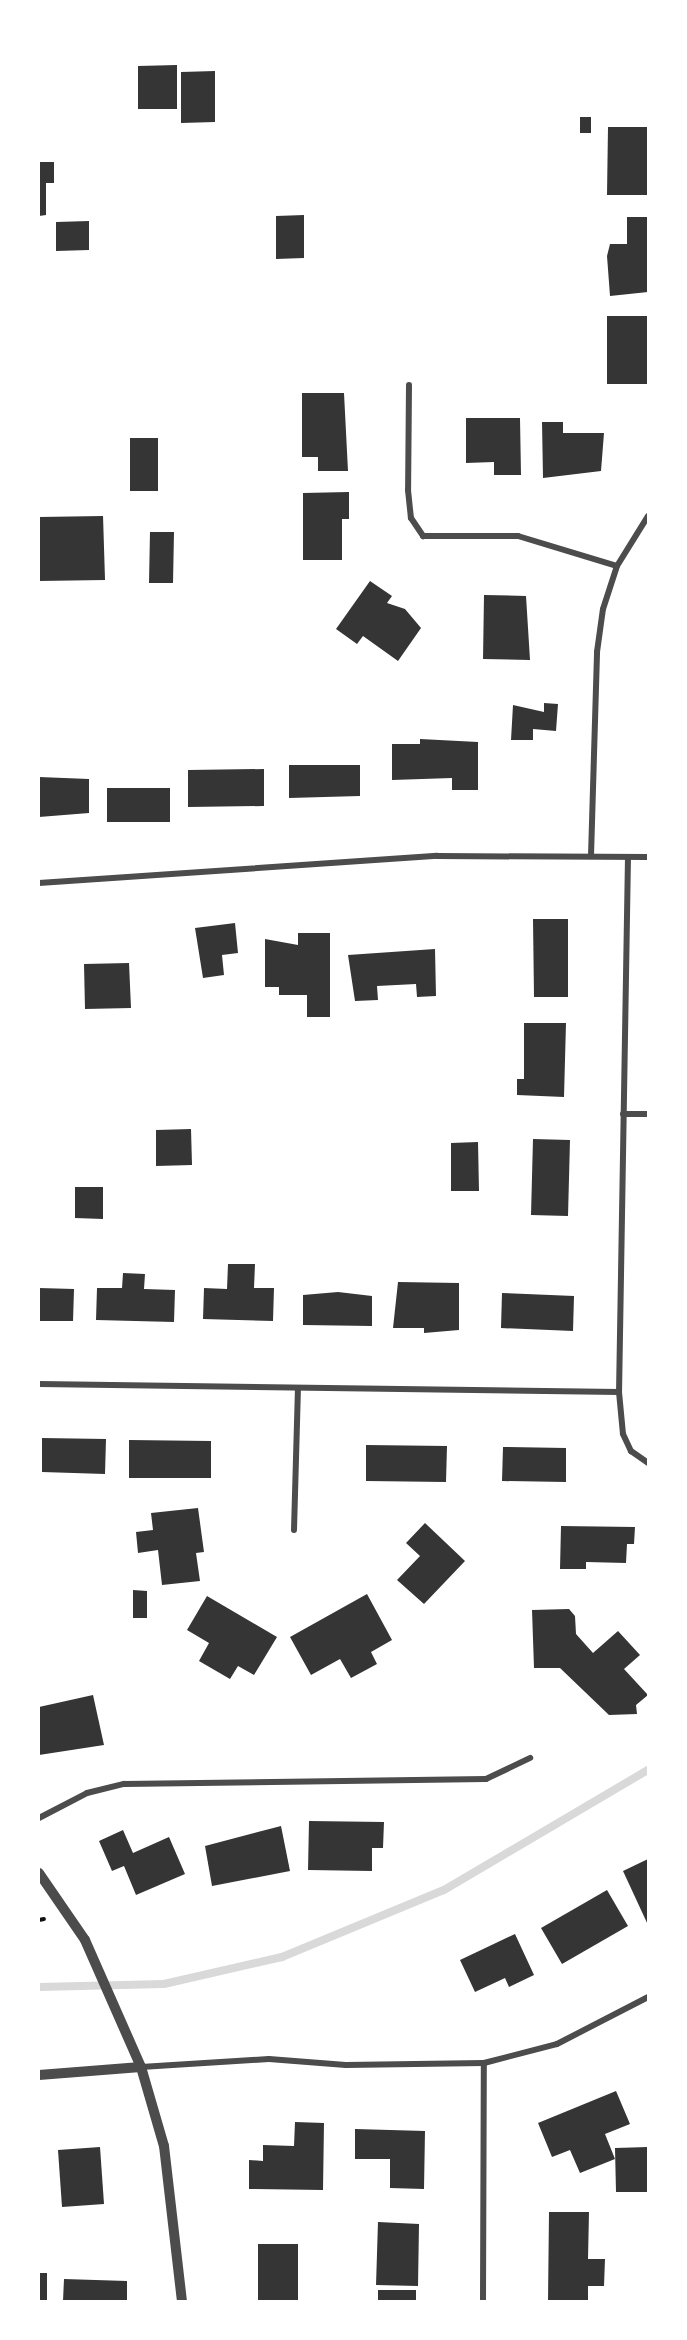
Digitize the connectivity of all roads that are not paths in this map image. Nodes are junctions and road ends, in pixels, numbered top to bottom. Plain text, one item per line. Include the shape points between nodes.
1 (409, 385) dead end
2 (648, 516) edge
3 (617, 566) junction
4 (591, 856) junction
5 (627, 857) junction
6 (648, 857) edge
7 (39, 883) edge
8 (623, 1114) junction
9 (648, 1114) edge
10 (39, 1384) edge
11 (298, 1388) junction
12 (619, 1392) junction
13 (648, 1463) edge
14 (294, 1530) dead end
15 (530, 1758) dead end
16 (39, 1818) edge
17 (39, 1874) edge
18 (648, 1997) edge
19 (484, 2063) junction
20 (141, 2067) junction
21 (39, 2075) edge
22 (182, 2301) edge
23 (483, 2301) edge

1 - 3 street via 408,490 411,518 423,536 518,536
2 - 3 street
3 - 4 street via 597,652
4 - 5 street
4 - 7 street via 437,856
5 - 6 street
5 - 8 street
8 - 9 street
8 - 12 street
10 - 11 street
11 - 12 street
11 - 14 street
12 - 13 street via 623,1434 631,1451
15 - 16 street via 486,1779 124,1784 87,1793
17 - 20 street via 73,1920
18 - 19 street via 556,2044
19 - 20 street via 346,2065 269,2059
19 - 23 street
20 - 21 street
20 - 22 street via 166,2158

